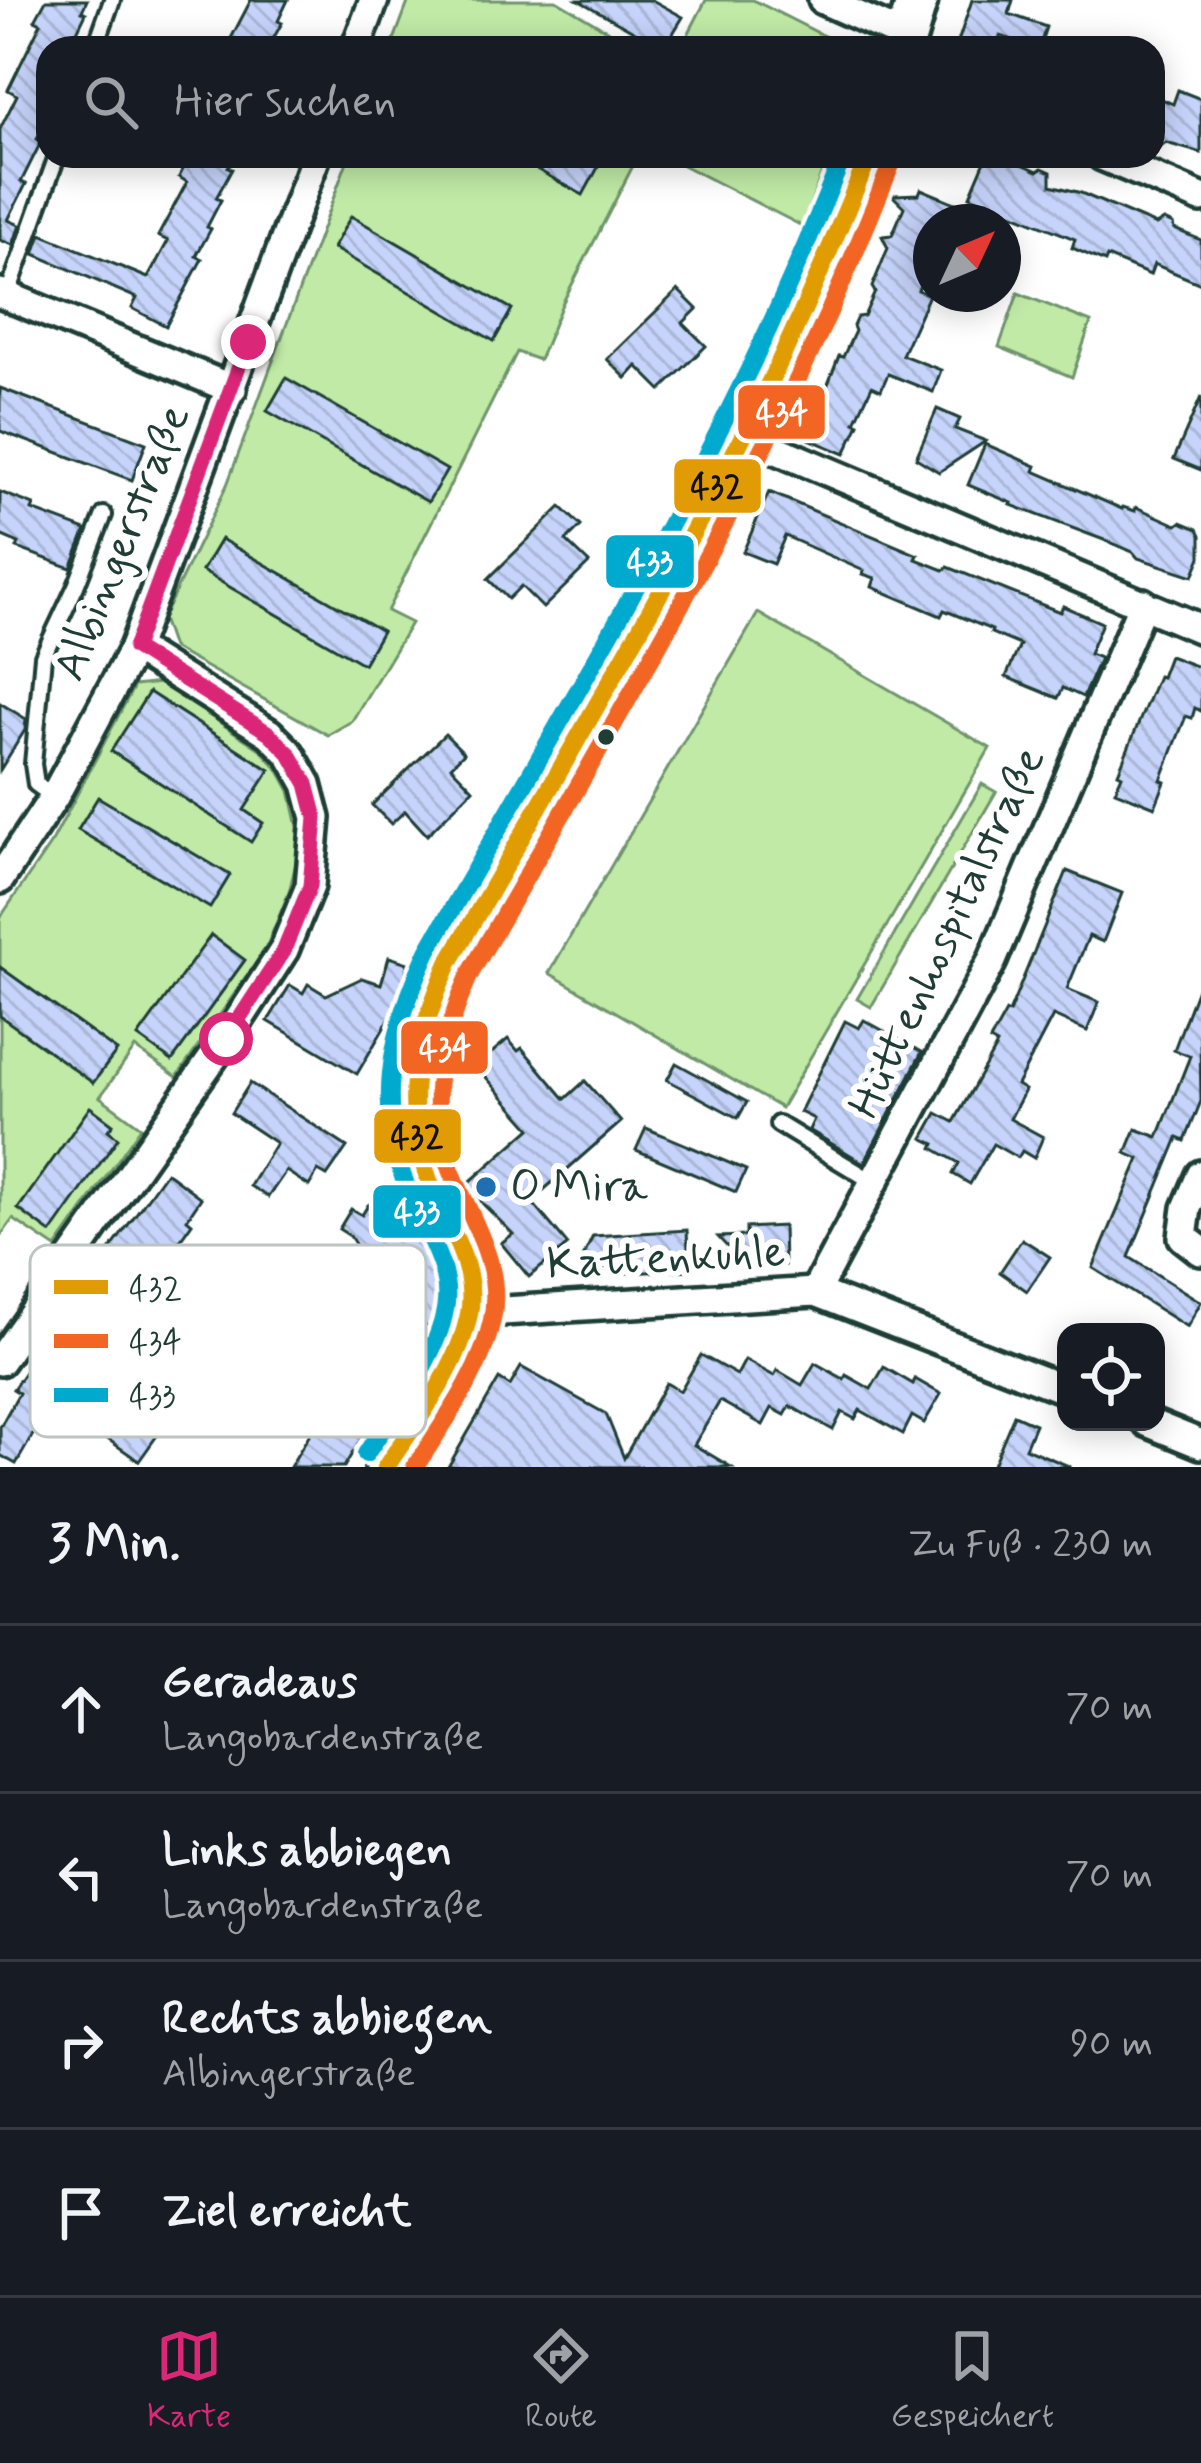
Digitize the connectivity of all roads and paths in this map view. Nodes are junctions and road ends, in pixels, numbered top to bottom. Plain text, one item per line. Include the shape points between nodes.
1 (112, 0) edge
2 (374, 0) edge
3 (830, 2) edge
4 (909, 28) edge
5 (99, 36) edge
6 (360, 36) edge
7 (52, 168) edge
8 (312, 168) edge
9 (863, 168) edge
10 (1130, 168) edge
11 (1201, 198) edge
12 (3, 294) edge
13 (232, 389) junction
14 (744, 436) junction
15 (104, 515) dead end
16 (1143, 603) junction
17 (1201, 629) edge
18 (134, 648) junction
19 (54, 797) junction
20 (0, 879) edge
21 (778, 1124) dead end
22 (1201, 1175) edge
23 (875, 1183) junction
24 (81, 1245) edge
25 (1201, 1251) edge
26 (815, 1292) junction
27 (469, 1313) junction
28 (30, 1318) edge
29 (0, 1361) edge
30 (1057, 1386) edge
31 (426, 1400) edge
32 (1165, 1429) edge
33 (404, 1437) edge
34 (1201, 1444) edge
35 (386, 1467) edge

1 - 5 lane
2 - 6 street
3 - 4 street
7 - 12 lane
8 - 13 street, Albingerstraße
9 - 14 main road
10 - 11 street
12 - 13 street
13 - 18 street, Albingerstraße
14 - 16 street
14 - 27 main road via 449,963 419,1037 413,1123 470,1275
15 - 19 lane via 43,656 33,764 36,784
16 - 17 street
16 - 23 street, Hüttenhospitalstraße via 992,962
18 - 19 street, Albingerstraße
18 - 24 street via 290,754 316,818 315,852 284,950
19 - 20 street, Albingerstraße
21 - 23 lane
22 - 25 street via 1183,1237
23 - 26 street, Hüttenhospitalstraße
26 - 27 street, Kattenkuhle
26 - 30 street, Kattenkuhle
27 - 31 main road
28 - 29 street
32 - 34 street
33 - 35 main road

